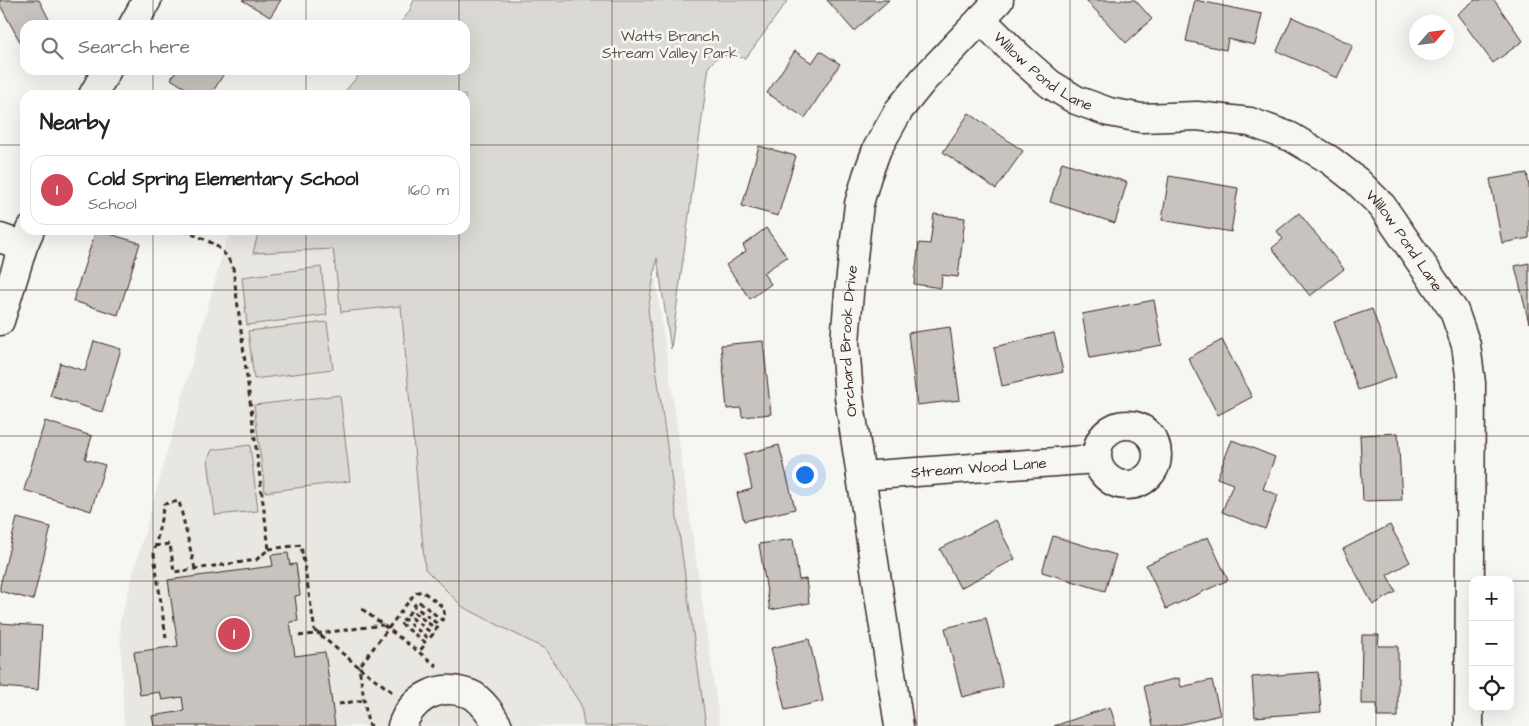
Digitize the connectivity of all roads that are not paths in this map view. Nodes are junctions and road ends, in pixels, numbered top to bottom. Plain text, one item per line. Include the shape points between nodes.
1 (147, 0) edge
2 (999, 0) edge
3 (136, 20) edge
4 (981, 20) junction
5 (104, 75) edge
6 (96, 90) edge
7 (18, 238) edge
8 (0, 321) edge
9 (1097, 459) dead end
10 (860, 476) junction
11 (407, 717) edge
12 (498, 726) edge
13 (899, 726) edge
14 (1469, 726) edge

1 - 3 street
2 - 4 street, Orchard Brook Drive
4 - 10 street, Orchard Brook Drive via 899,110 866,176 859,204 845,342
4 - 14 street, Willow Pond Lane via 1050,84 1076,100 1109,112 1141,118 1197,116 1250,122 1291,137 1357,181 1382,206 1404,237 1454,311 1466,345 1471,382
5 - 6 street
7 - 8 street
9 - 10 street, Stream Wood Lane
10 - 13 street, Orchard Brook Drive
11 - 12 street via 422,698 450,689 472,695 488,710

